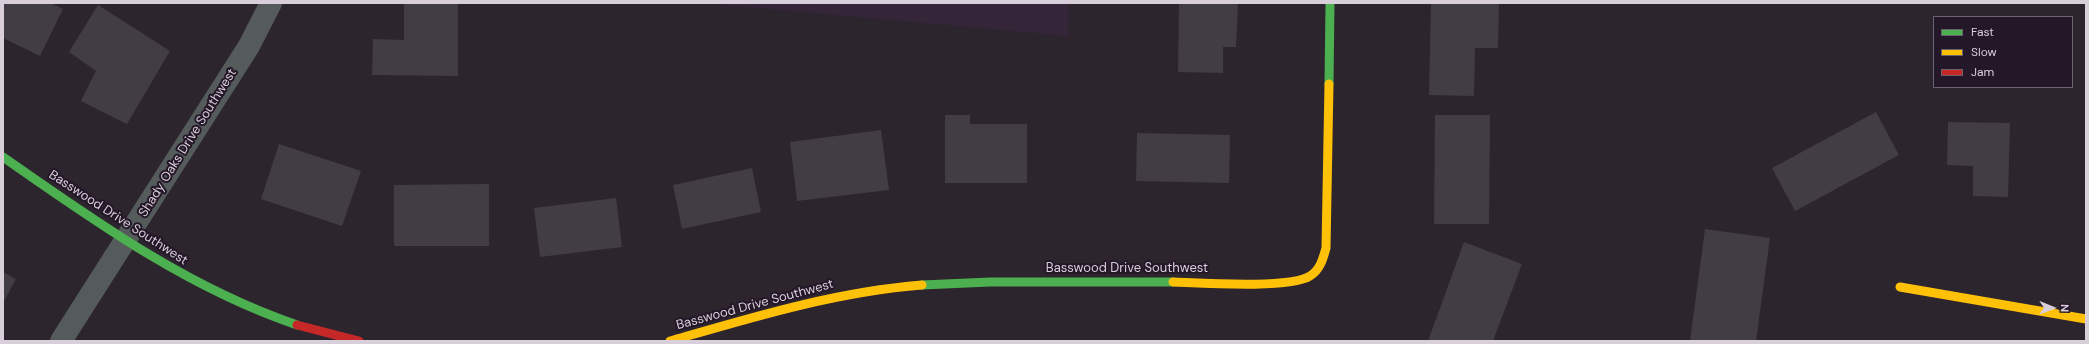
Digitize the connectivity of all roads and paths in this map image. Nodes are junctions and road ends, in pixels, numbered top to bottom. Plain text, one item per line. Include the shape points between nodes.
1 (271, 3) edge
2 (1330, 3) edge
3 (3, 157) edge
4 (126, 242) junction
5 (1900, 287) dead end
6 (2086, 319) edge
7 (61, 341) edge
8 (359, 341) edge
9 (670, 341) edge

1 - 4 street, Shady Oaks Drive Southwest via 249,46
2 - 9 street, Basswood Drive Southwest via 1326,248 1315,273 1304,280 1291,283 978,282 901,286 845,294 784,308
3 - 4 street, Basswood Drive Southwest
4 - 7 street, Shady Oaks Drive Southwest
4 - 8 street, Basswood Drive Southwest via 178,274 236,302 292,323
5 - 6 street

